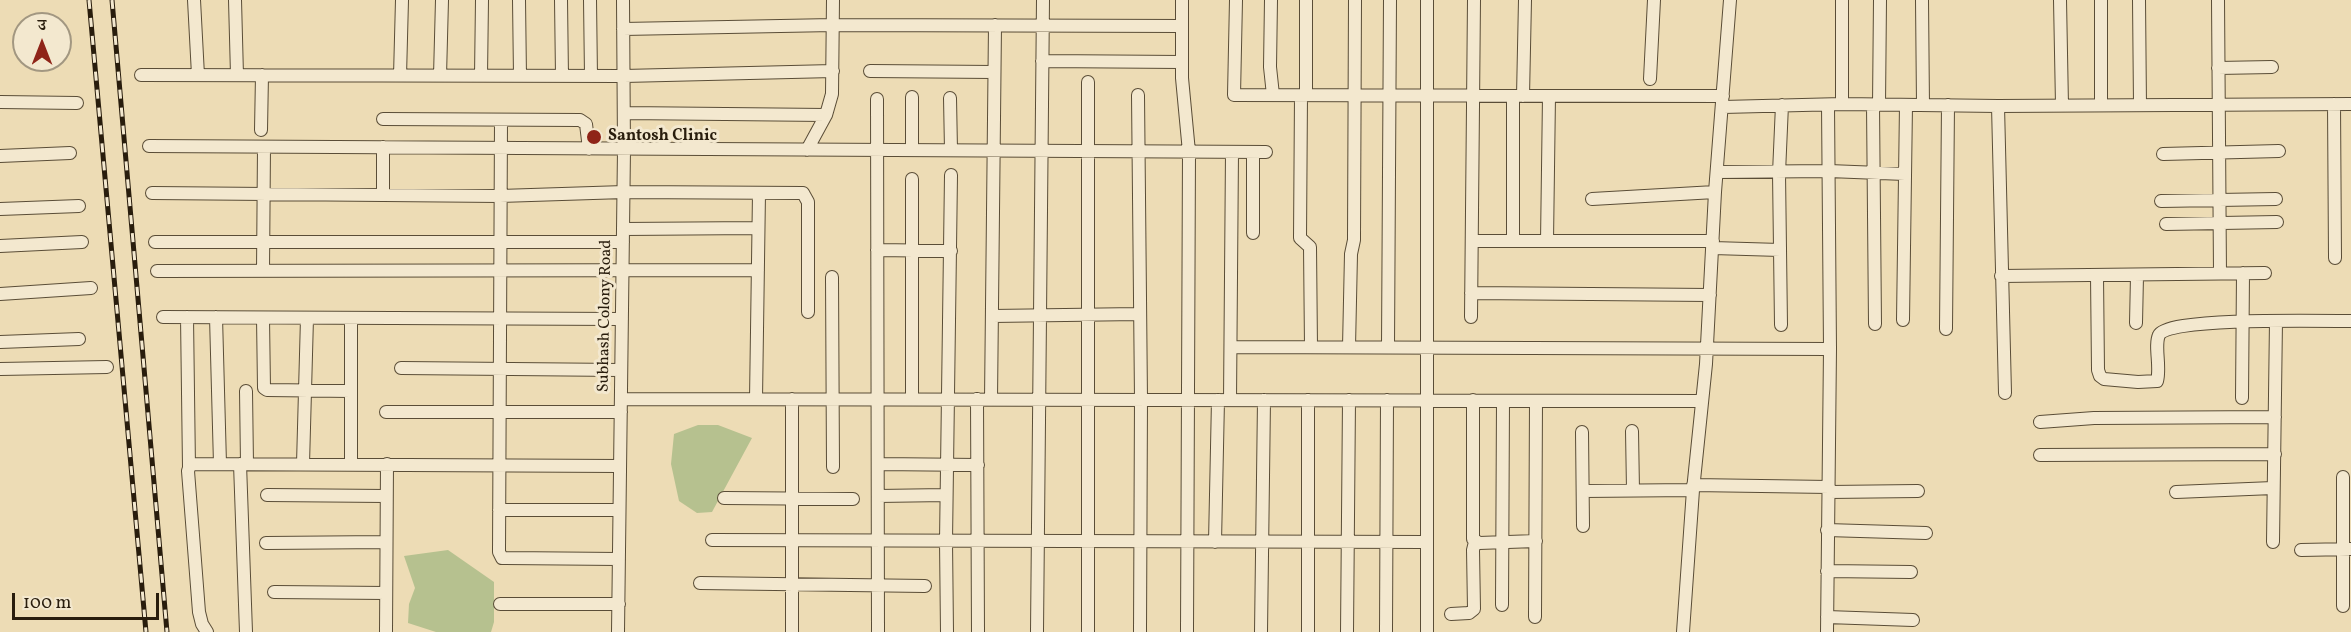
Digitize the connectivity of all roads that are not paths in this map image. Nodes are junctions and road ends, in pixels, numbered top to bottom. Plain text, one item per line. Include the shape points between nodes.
1 (194, 0) edge
2 (235, 0) edge
3 (402, 0) edge
4 (442, 0) edge
5 (482, 0) edge
6 (519, 0) edge
7 (561, 0) edge
8 (590, 0) edge
9 (623, 0) edge
10 (833, 0) edge
11 (1043, 0) edge
12 (1182, 0) edge
13 (1236, 0) edge
14 (1271, 0) edge
15 (1306, 0) edge
16 (1355, 0) edge
17 (1390, 0) edge
18 (1427, 0) edge
19 (1474, 0) edge
20 (1525, 0) edge
21 (1654, 0) edge
22 (1730, 0) edge
23 (1842, 0) edge
24 (1880, 0) edge
25 (1922, 0) edge
26 (2060, 0) edge
27 (2101, 0) edge
28 (2139, 0) edge
29 (2218, 0) edge
30 (833, 25) junction
31 (995, 26) junction
32 (1042, 26) junction
33 (1182, 26) junction
34 (623, 29) junction
35 (1042, 61) junction
36 (1182, 62) junction
37 (2272, 67) dead end
38 (2218, 68) junction
39 (832, 71) junction
40 (870, 71) dead end
41 (994, 72) junction
42 (141, 75) dead end
43 (198, 75) junction
44 (237, 75) junction
45 (262, 75) junction
46 (400, 76) junction
47 (440, 76) junction
48 (481, 76) junction
49 (520, 76) junction
50 (562, 76) junction
51 (591, 76) junction
52 (624, 76) junction
53 (1650, 79) dead end
54 (1088, 82) dead end
55 (1138, 95) dead end
56 (1273, 95) junction
57 (1303, 95) junction
58 (1355, 95) junction
59 (1427, 95) junction
60 (1390, 96) junction
61 (1474, 96) junction
62 (1518, 96) junction
63 (1549, 96) junction
64 (912, 97) dead end
65 (950, 98) dead end
66 (877, 99) dead end
67 (0, 102) edge
68 (1723, 102) junction
69 (77, 104) dead end
70 (1842, 104) junction
71 (2334, 104) junction
72 (2351, 104) edge
73 (1782, 105) junction
74 (1828, 105) junction
75 (1876, 105) junction
76 (1906, 105) junction
77 (1923, 105) junction
78 (1948, 105) junction
79 (2062, 105) junction
80 (2101, 105) junction
81 (2140, 105) junction
82 (2218, 105) junction
83 (1998, 106) junction
84 (624, 113) junction
85 (826, 115) junction
86 (383, 119) dead end
87 (501, 121) junction
88 (261, 130) dead end
89 (149, 146) dead end
90 (264, 147) junction
91 (383, 147) junction
92 (501, 148) junction
93 (589, 149) junction
94 (624, 149) junction
95 (807, 150) junction
96 (877, 150) junction
97 (912, 150) junction
98 (951, 150) junction
99 (993, 151) junction
100 (1041, 151) junction
101 (1089, 151) junction
102 (1138, 151) junction
103 (2279, 151) dead end
104 (1188, 152) junction
105 (1232, 152) junction
106 (70, 153) dead end
107 (2219, 153) junction
108 (2163, 154) dead end
109 (0, 156) edge
110 (1829, 171) junction
111 (1717, 172) junction
112 (1779, 173) junction
113 (1873, 174) junction
114 (1905, 174) junction
115 (951, 175) dead end
116 (912, 179) dead end
117 (624, 192) junction
118 (1715, 192) junction
119 (152, 193) dead end
120 (759, 193) junction
121 (264, 194) junction
122 (383, 195) junction
123 (500, 196) junction
124 (1592, 199) dead end
125 (2220, 199) junction
126 (2276, 199) dead end
127 (2161, 201) dead end
128 (79, 206) dead end
129 (0, 209) edge
130 (2220, 222) junction
131 (2277, 222) dead end
132 (2166, 224) dead end
133 (758, 228) junction
134 (623, 229) junction
135 (1253, 233) dead end
136 (1472, 241) junction
137 (1513, 241) junction
138 (1547, 241) junction
139 (82, 242) dead end
140 (155, 242) dead end
141 (263, 242) junction
142 (500, 242) junction
143 (623, 243) junction
144 (1713, 245) junction
145 (0, 246) edge
146 (877, 250) junction
147 (1780, 250) junction
148 (912, 251) junction
149 (951, 251) junction
150 (2335, 258) dead end
151 (263, 270) junction
152 (500, 270) junction
153 (623, 270) junction
154 (758, 270) junction
155 (157, 271) dead end
156 (2220, 273) junction
157 (2243, 273) junction
158 (2265, 273) dead end
159 (2001, 276) junction
160 (2097, 276) junction
161 (2137, 276) junction
162 (832, 277) dead end
163 (91, 288) dead end
164 (1471, 293) junction
165 (0, 294) edge
166 (1710, 295) junction
167 (808, 312) dead end
168 (1138, 314) junction
169 (992, 316) junction
170 (1040, 316) junction
171 (1089, 316) junction
172 (1471, 316) dead end
173 (163, 317) dead end
174 (187, 317) junction
175 (216, 317) junction
176 (263, 318) junction
177 (307, 318) junction
178 (351, 318) junction
179 (499, 318) junction
180 (622, 319) junction
181 (1903, 320) dead end
182 (2242, 321) junction
183 (2276, 321) junction
184 (2351, 321) edge
185 (2136, 323) dead end
186 (1875, 324) dead end
187 (1781, 325) dead end
188 (1946, 329) dead end
189 (80, 339) dead end
190 (0, 342) edge
191 (1231, 347) junction
192 (1311, 347) junction
193 (1349, 347) junction
194 (1388, 347) junction
195 (1428, 347) junction
196 (1707, 348) junction
197 (1830, 349) junction
198 (107, 368) dead end
199 (401, 368) dead end
200 (0, 369) edge
201 (499, 369) junction
202 (621, 370) junction
203 (305, 390) junction
204 (246, 391) dead end
205 (351, 391) junction
206 (2005, 393) dead end
207 (2241, 398) dead end
208 (621, 399) junction
209 (756, 399) junction
210 (792, 399) junction
211 (833, 399) junction
212 (878, 399) junction
213 (912, 399) junction
214 (948, 399) junction
215 (977, 399) junction
216 (991, 399) junction
217 (1040, 399) junction
218 (1089, 399) junction
219 (1141, 399) junction
220 (1186, 399) junction
221 (1224, 400) junction
222 (1264, 400) junction
223 (1308, 400) junction
224 (1349, 400) junction
225 (1387, 400) junction
226 (1429, 400) junction
227 (1473, 400) junction
228 (1503, 401) junction
229 (1536, 401) junction
230 (1702, 401) junction
231 (386, 412) dead end
232 (499, 412) junction
233 (621, 412) junction
234 (2275, 417) junction
235 (2040, 422) dead end
236 (1632, 431) dead end
237 (1582, 432) dead end
238 (2275, 454) junction
239 (2040, 455) dead end
240 (220, 464) junction
241 (243, 464) junction
242 (303, 464) junction
243 (351, 464) junction
244 (387, 464) junction
245 (878, 464) junction
246 (499, 465) junction
247 (946, 465) junction
248 (978, 465) junction
249 (620, 466) junction
250 (833, 467) dead end
251 (189, 468) junction
252 (2343, 477) dead end
253 (1693, 487) junction
254 (2273, 488) junction
255 (1829, 489) junction
256 (1633, 490) junction
257 (1583, 491) junction
258 (1918, 491) dead end
259 (2175, 492) dead end
260 (267, 495) dead end
261 (946, 495) junction
262 (387, 496) junction
263 (878, 496) junction
264 (724, 498) dead end
265 (792, 499) junction
266 (853, 499) dead end
267 (499, 510) junction
268 (619, 510) junction
269 (1583, 526) dead end
270 (1827, 530) junction
271 (1926, 533) dead end
272 (712, 540) dead end
273 (792, 541) junction
274 (946, 541) junction
275 (978, 541) junction
276 (1039, 541) junction
277 (1536, 541) junction
278 (386, 542) junction
279 (878, 542) junction
280 (1089, 542) junction
281 (1141, 542) junction
282 (1187, 542) junction
283 (1215, 542) junction
284 (1263, 542) junction
285 (1308, 542) junction
286 (1347, 542) junction
287 (1385, 542) junction
288 (1426, 542) junction
289 (1475, 542) junction
290 (1502, 542) junction
291 (2273, 542) dead end
292 (267, 543) dead end
293 (2347, 549) edge
294 (2301, 550) dead end
295 (619, 559) junction
296 (1827, 571) junction
297 (1911, 572) dead end
298 (700, 583) dead end
299 (792, 584) junction
300 (878, 585) junction
301 (925, 586) dead end
302 (274, 592) dead end
303 (386, 593) junction
304 (500, 604) dead end
305 (619, 604) junction
306 (1502, 605) dead end
307 (2343, 606) dead end
308 (1451, 614) dead end
309 (1535, 617) dead end
310 (1827, 617) junction
311 (1913, 620) dead end
312 (207, 632) edge
313 (246, 632) edge
314 (386, 632) edge
315 (618, 632) edge
316 (792, 632) edge
317 (878, 632) edge
318 (947, 632) edge
319 (978, 632) edge
320 (1037, 632) edge
321 (1088, 632) edge
322 (1140, 632) edge
323 (1187, 632) edge
324 (1261, 632) edge
325 (1308, 632) edge
326 (1347, 632) edge
327 (1386, 632) edge
328 (1427, 632) edge
329 (1683, 632) edge
330 (1827, 632) edge

1 - 43 street
2 - 44 street
3 - 46 street
4 - 47 street
5 - 48 street
6 - 49 street
7 - 50 street
8 - 51 street
9 - 34 street, Subhash Colony Road
10 - 30 street
11 - 32 street
12 - 33 street
13 - 56 street via 1234,95
14 - 56 street
15 - 57 street
16 - 58 street
17 - 60 street
18 - 59 street
19 - 61 street
20 - 62 street
21 - 53 street
22 - 68 street
23 - 70 street
24 - 75 street
25 - 77 street
26 - 79 street
27 - 80 street
28 - 81 street
29 - 38 street
30 - 31 street
30 - 34 street
30 - 39 street
31 - 32 street
31 - 41 street
32 - 33 street
32 - 35 street
33 - 36 street
34 - 52 street, Subhash Colony Road
35 - 36 street
35 - 100 street
36 - 104 street
37 - 38 street
38 - 82 street
39 - 52 street
39 - 85 street via 832,94
40 - 41 street
41 - 99 street
42 - 43 street
43 - 44 street
44 - 45 street
45 - 46 street
45 - 88 street
46 - 47 street
47 - 48 street
48 - 49 street
49 - 50 street
50 - 51 street
51 - 52 street
52 - 84 street, Subhash Colony Road
54 - 101 street
55 - 102 street
56 - 57 street
57 - 58 street
57 - 192 street via 1300,238 1310,247
58 - 60 street
58 - 193 street
59 - 60 street
59 - 61 street
59 - 195 street
60 - 194 street
61 - 62 street
61 - 136 street
62 - 63 street
62 - 137 street
63 - 68 street
63 - 138 street
64 - 97 street
65 - 98 street
66 - 96 street
67 - 69 street
68 - 73 street
68 - 111 street
70 - 74 street
70 - 75 street
71 - 72 street
71 - 82 street
71 - 150 street
73 - 74 street
73 - 112 street
74 - 110 street
75 - 76 street
75 - 113 street
76 - 77 street
76 - 114 street
77 - 78 street
78 - 83 street
78 - 188 street
79 - 80 street
79 - 83 street
80 - 81 street
81 - 82 street
82 - 107 street
83 - 159 street
84 - 85 street
84 - 94 street, Subhash Colony Road
85 - 95 street
86 - 87 street
87 - 92 street
87 - 93 street via 584,121
89 - 90 street
90 - 91 street
90 - 121 street
91 - 92 street
91 - 122 street
92 - 93 street
92 - 123 street
93 - 94 street
94 - 95 street
94 - 117 street, Subhash Colony Road
95 - 96 street
96 - 97 street
96 - 146 street
97 - 98 street
98 - 99 street
99 - 100 street
99 - 169 street
100 - 101 street
100 - 170 street
101 - 102 street
101 - 171 street
102 - 104 street
102 - 168 street
103 - 107 street
104 - 105 street
104 - 220 street
105 - 135 street via 1260,152
105 - 191 street
106 - 109 street
107 - 108 street
107 - 125 street
110 - 112 street
110 - 113 street
110 - 197 street
111 - 112 street
111 - 118 street
112 - 147 street
113 - 114 street
113 - 186 street
114 - 181 street
115 - 149 street
116 - 148 street
117 - 120 street
117 - 123 street
117 - 134 street, Subhash Colony Road
118 - 124 street
118 - 144 street
119 - 121 street
120 - 133 street
120 - 167 street via 803,193 807,197
121 - 122 street
121 - 141 street
122 - 123 street
123 - 142 street
125 - 126 street
125 - 127 street
125 - 130 street
128 - 129 street
130 - 131 street
130 - 132 street
130 - 156 street
133 - 134 street
133 - 154 street
134 - 143 street, Subhash Colony Road
136 - 137 street
136 - 164 street
137 - 138 street
138 - 144 street
139 - 145 street
140 - 141 street
141 - 142 street
141 - 151 street
142 - 143 street
142 - 152 street
143 - 153 street, Subhash Colony Road
144 - 147 street
144 - 166 street
146 - 148 street
146 - 212 street
147 - 187 street
148 - 149 street
148 - 213 street
149 - 214 street
151 - 152 street
151 - 155 street
152 - 153 street
152 - 179 street
153 - 154 street
153 - 180 street, Subhash Colony Road
154 - 209 street
156 - 157 street
156 - 161 street
157 - 158 street
157 - 182 street
159 - 160 street
159 - 206 street
160 - 161 street
160 - 182 street via 2098,370 2104,379 2157,381 2158,336 2164,330 2206,322
161 - 185 street
162 - 211 street
163 - 165 street
164 - 166 street
164 - 172 street
166 - 196 street
168 - 171 street
168 - 219 street
169 - 170 street
169 - 216 street
170 - 171 street
170 - 217 street
171 - 218 street
173 - 174 street
174 - 175 street
174 - 251 street
175 - 176 street
175 - 240 street
176 - 177 street
176 - 203 street via 264,388
177 - 178 street
177 - 203 street
178 - 179 street
178 - 205 street
179 - 180 street
179 - 201 street
180 - 202 street, Subhash Colony Road
182 - 183 street
182 - 207 street
183 - 184 street
183 - 234 street
189 - 190 street
191 - 192 street
191 - 221 street
192 - 193 street
193 - 194 street
194 - 195 street
195 - 196 street
195 - 226 street
196 - 197 street
196 - 230 street
197 - 255 street
198 - 200 street
199 - 201 street
201 - 202 street
201 - 232 street
202 - 208 street, Subhash Colony Road
203 - 205 street
203 - 242 street
204 - 241 street
205 - 243 street
208 - 209 street
208 - 233 street, Subhash Colony Road
209 - 210 street
210 - 211 street
210 - 265 street
211 - 212 street
211 - 250 street
212 - 213 street
212 - 245 street
213 - 214 street
214 - 215 street
214 - 247 street
215 - 216 street
215 - 248 street
216 - 217 street
217 - 218 street
217 - 276 street
218 - 219 street
218 - 280 street
219 - 220 street
219 - 281 street
220 - 221 street
220 - 282 street
221 - 222 street
221 - 283 street
222 - 223 street
222 - 284 street
223 - 224 street
223 - 285 street
224 - 225 street
224 - 286 street
225 - 226 street
225 - 287 street
226 - 227 street
226 - 288 street
227 - 228 street
227 - 289 street
228 - 229 street
228 - 290 street
229 - 230 street
229 - 277 street
230 - 253 street
231 - 232 street
232 - 233 street
232 - 246 street
233 - 249 street, Subhash Colony Road
234 - 235 street
234 - 238 street
236 - 256 street
237 - 257 street
238 - 239 street
238 - 254 street
240 - 241 street
240 - 251 street via 193,464
241 - 242 street
241 - 313 street
242 - 243 street
243 - 244 street
244 - 246 street
244 - 262 street
245 - 247 street
245 - 263 street
246 - 249 street
246 - 267 street
247 - 248 street
247 - 261 street
248 - 275 street
249 - 268 street, Subhash Colony Road
251 - 312 street via 199,612
252 - 293 street
253 - 255 street
253 - 256 street
253 - 329 street
254 - 259 street
254 - 291 street
255 - 258 street
255 - 270 street
256 - 257 street
257 - 269 street
260 - 262 street
261 - 263 street
261 - 274 street
262 - 278 street
263 - 279 street
264 - 265 street
265 - 266 street
265 - 273 street
267 - 268 street
267 - 295 street via 502,558
268 - 295 street, Subhash Colony Road
270 - 271 street
270 - 296 street
272 - 273 street
273 - 279 street
273 - 299 street
274 - 275 street
274 - 279 street
274 - 318 street
275 - 276 street
275 - 319 street
276 - 280 street
276 - 320 street
277 - 290 street
277 - 309 street
278 - 292 street
278 - 303 street
279 - 300 street
280 - 281 street
280 - 321 street
281 - 282 street
281 - 322 street
282 - 283 street
282 - 323 street
283 - 284 street
284 - 285 street
284 - 324 street
285 - 286 street
285 - 325 street
286 - 287 street
286 - 326 street
287 - 288 street
287 - 327 street
288 - 328 street
289 - 290 street
289 - 308 street via 1474,609
290 - 306 street
293 - 294 street
293 - 307 street
295 - 305 street, Subhash Colony Road
296 - 297 street
296 - 310 street
298 - 299 street
299 - 300 street
299 - 316 street
300 - 301 street
300 - 317 street
302 - 303 street
303 - 314 street
304 - 305 street
305 - 315 street, Subhash Colony Road
310 - 311 street
310 - 330 street

